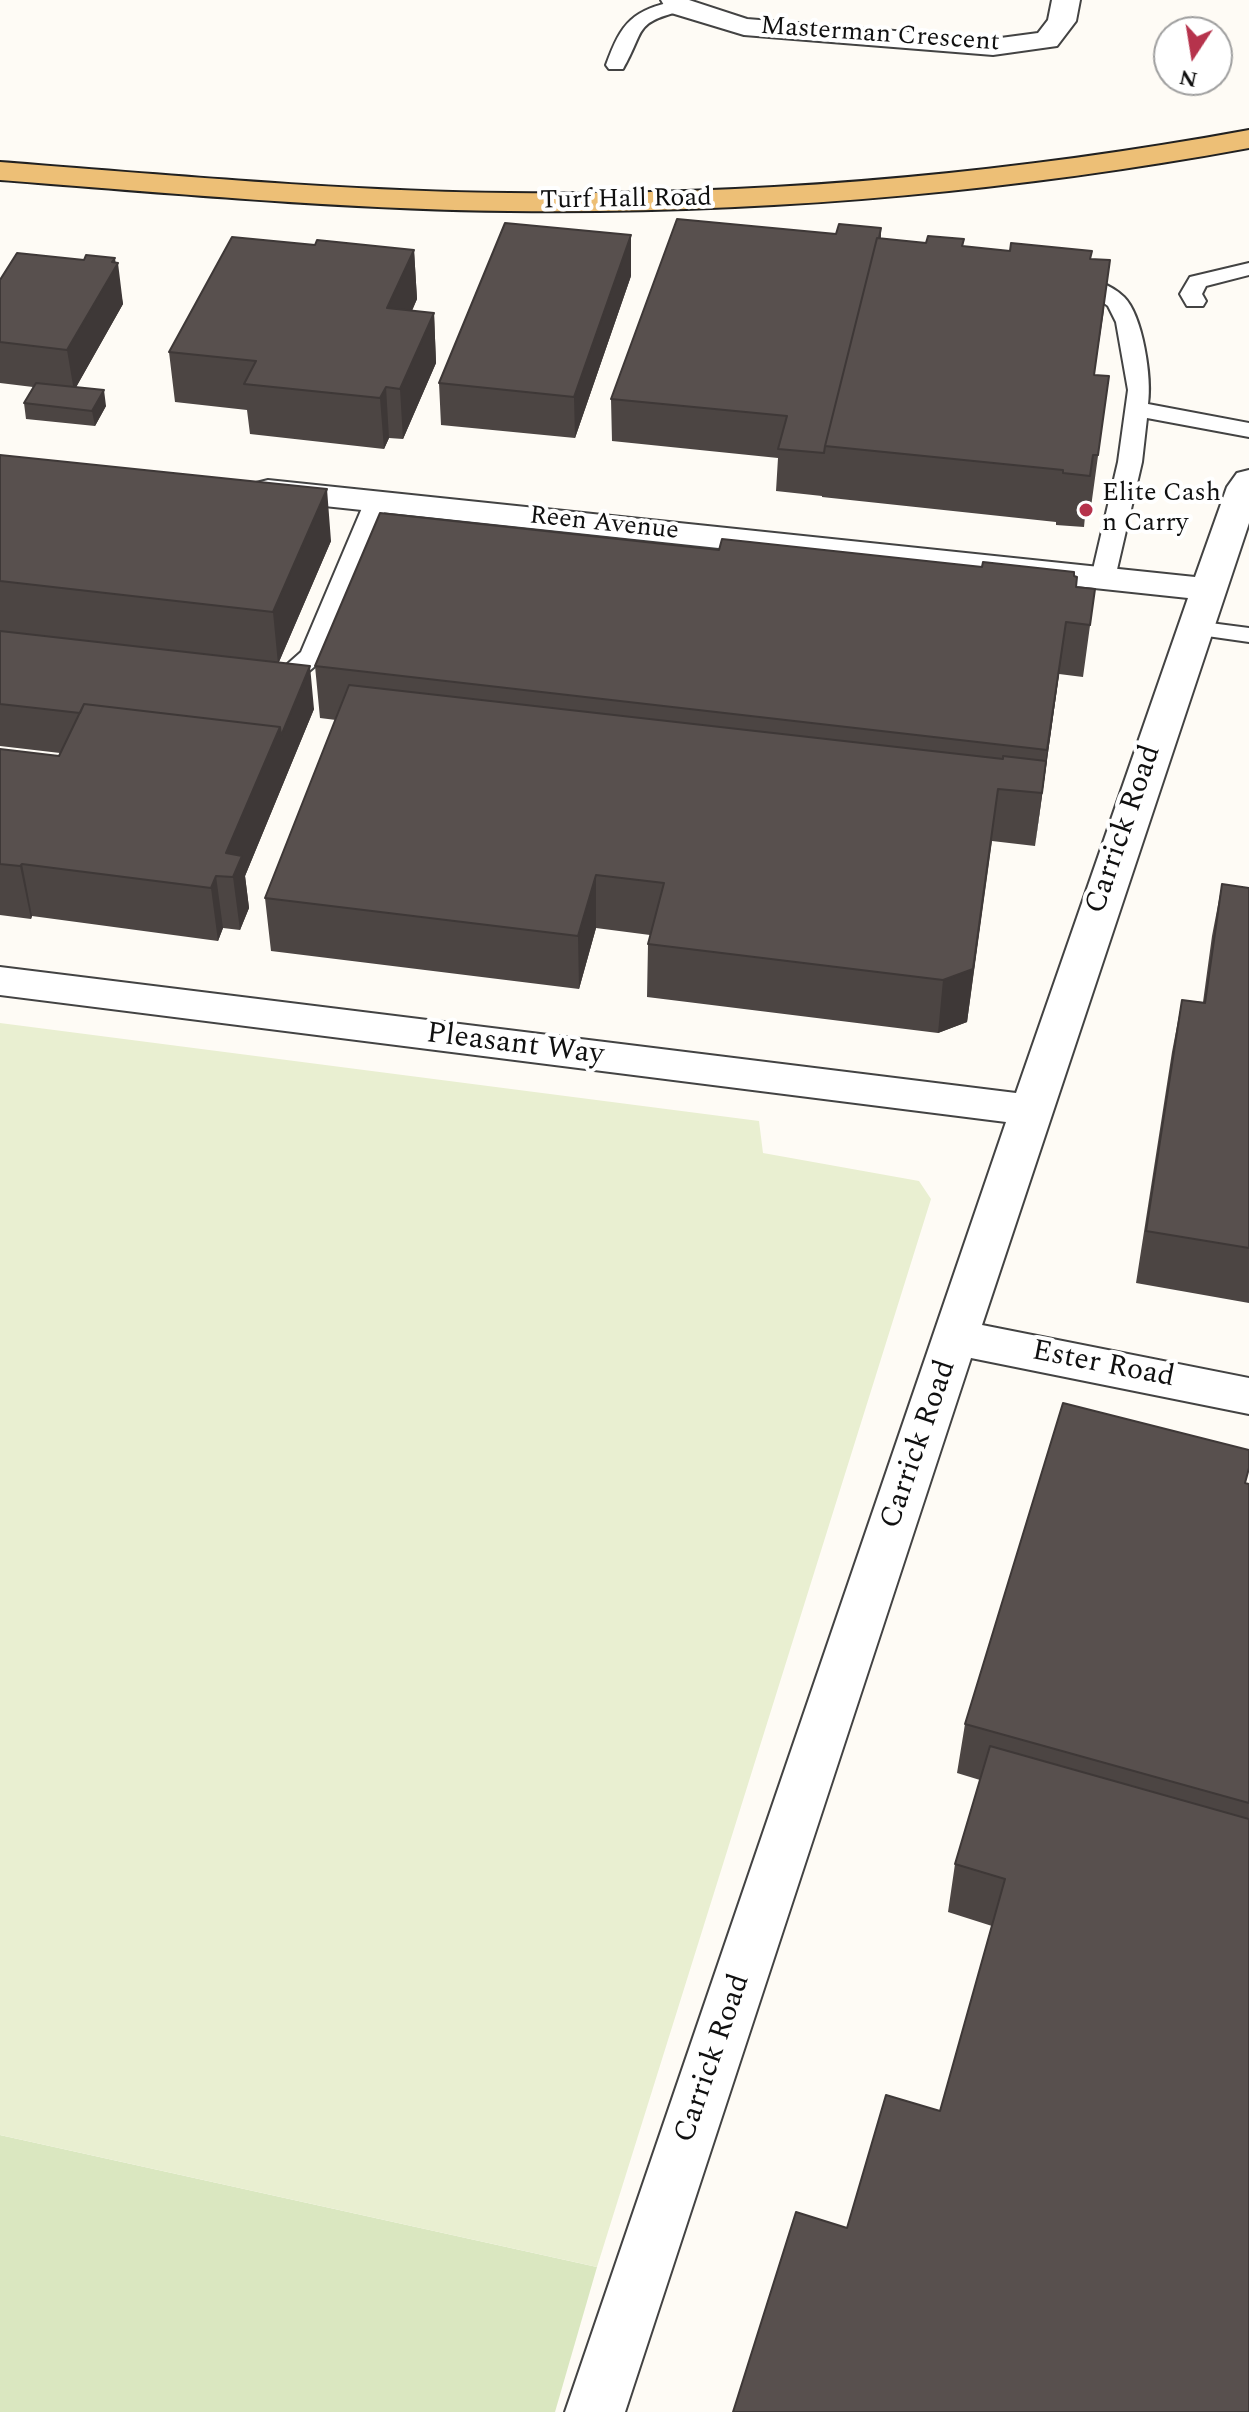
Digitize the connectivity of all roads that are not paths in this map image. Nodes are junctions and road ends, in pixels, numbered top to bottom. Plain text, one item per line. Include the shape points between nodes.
1 (1066, 0) edge
2 (676, 3) edge
3 (616, 65) dead end
4 (1249, 139) edge
5 (0, 171) edge
6 (1249, 269) edge
7 (1050, 277) edge
8 (1195, 301) dead end
9 (1137, 409) junction
10 (1249, 430) edge
11 (1249, 480) edge
12 (235, 487) edge
13 (377, 501) junction
14 (1103, 578) junction
15 (1202, 608) junction
16 (1249, 635) edge
17 (248, 679) edge
18 (0, 981) edge
19 (1029, 1110) junction
20 (956, 1337) junction
21 (1249, 1396) edge
22 (595, 2412) edge

1 - 2 street, Masterman Crescent via 1062,21 1047,40 993,47 744,27
2 - 3 lane via 640,17 627,32
4 - 5 main road, Turf Hall Road via 1106,165 987,179 639,203 375,197
6 - 8 lane via 1198,282 1191,294
7 - 9 lane via 1093,285 1117,302 1127,322 1137,372
9 - 10 lane
9 - 14 lane
11 - 15 street, Carrick Road
12 - 13 street, Reen Avenue
13 - 14 street, Reen Avenue
13 - 17 lane via 312,656 304,666 278,678
14 - 15 street, Reen Avenue
15 - 16 lane
15 - 19 street, Carrick Road
18 - 19 street, Pleasant Way
19 - 20 street, Carrick Road
20 - 21 street, Ester Road
20 - 22 street, Carrick Road

